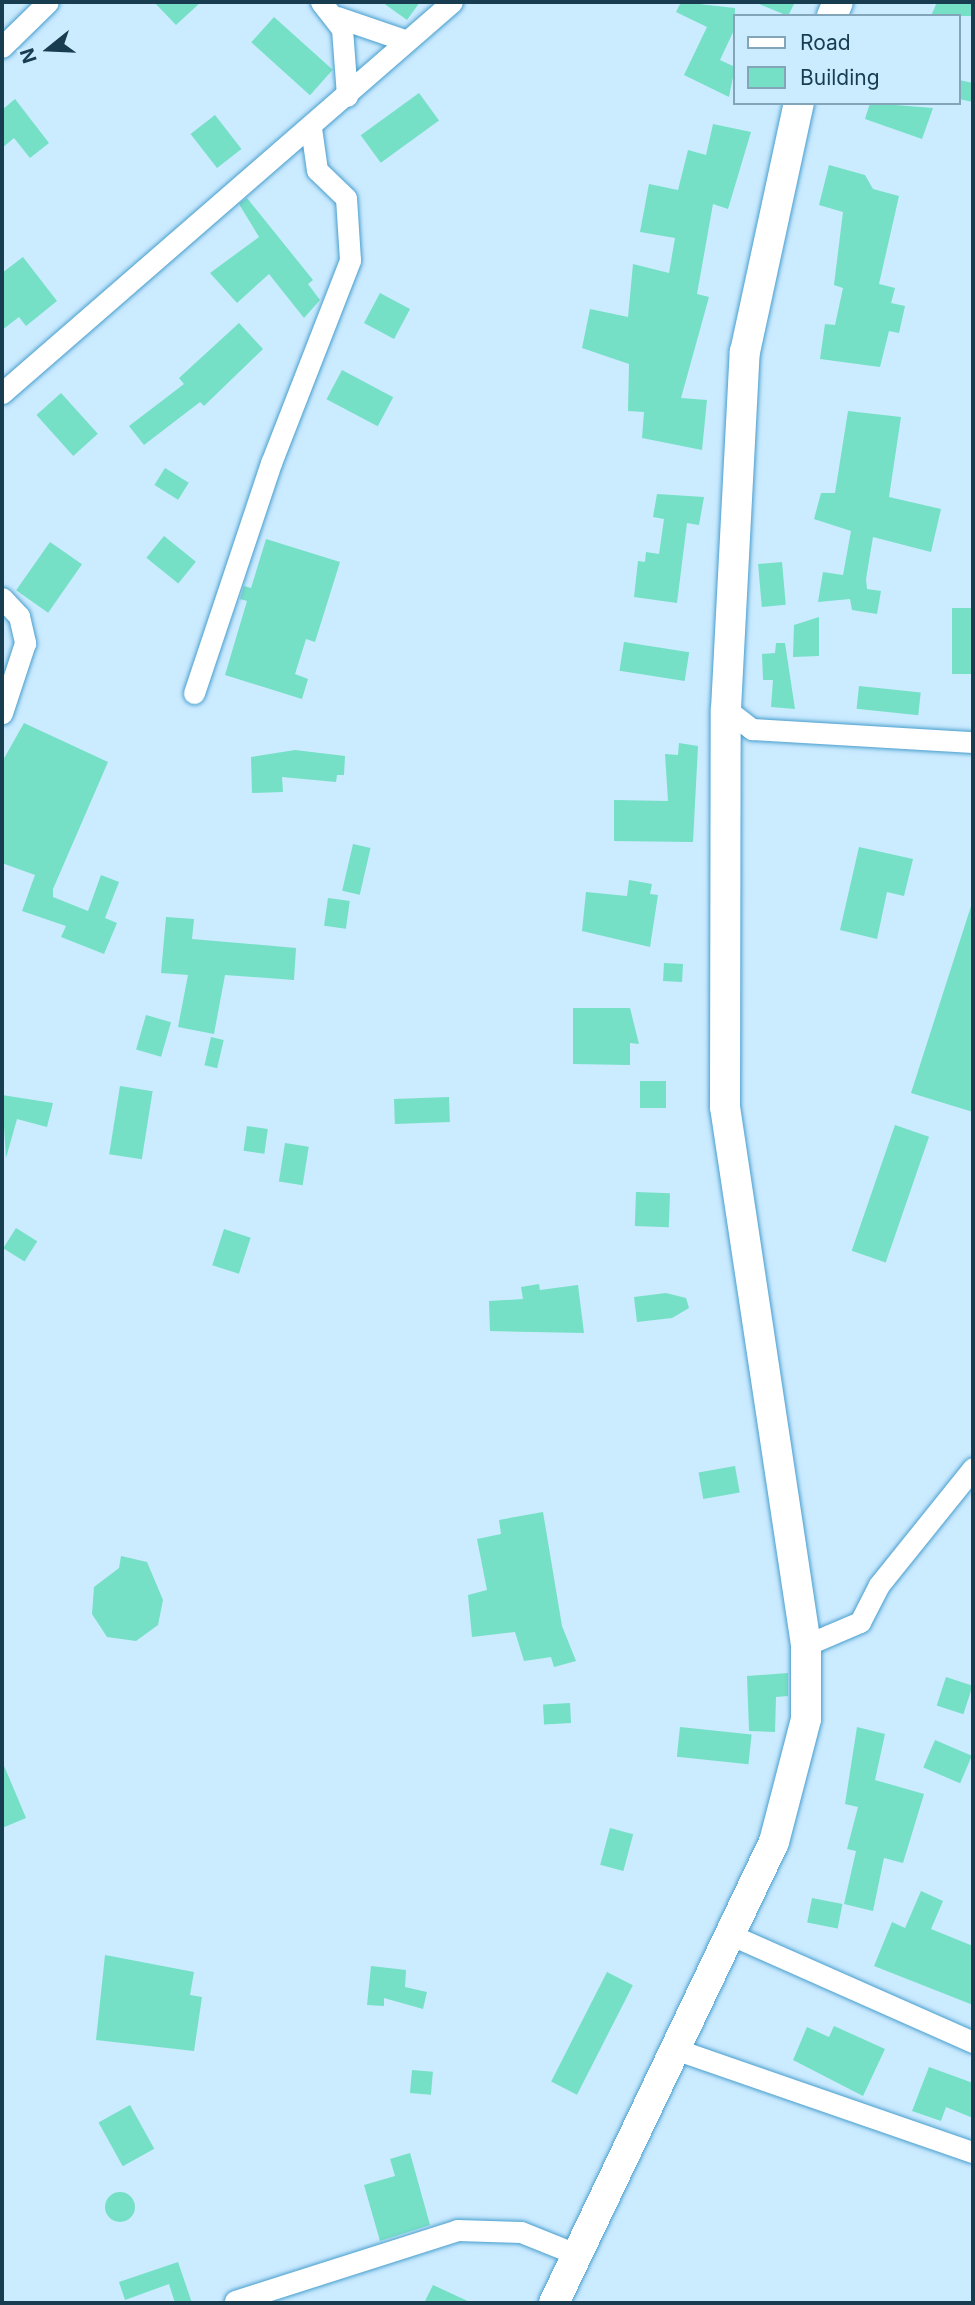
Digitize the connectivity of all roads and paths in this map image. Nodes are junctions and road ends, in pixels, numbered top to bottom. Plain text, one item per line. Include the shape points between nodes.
1 (48, 2) edge
2 (321, 2) edge
3 (452, 2) edge
4 (337, 17) junction
5 (404, 40) junction
6 (2, 47) edge
7 (347, 96) junction
8 (799, 105) edge
9 (311, 128) junction
10 (2, 393) edge
11 (2, 598) edge
12 (194, 693) dead end
13 (726, 709) junction
14 (2, 713) edge
15 (973, 742) edge
16 (971, 1472) edge
17 (806, 1645) junction
18 (729, 1934) junction
19 (973, 2042) edge
20 (672, 2048) junction
21 (973, 2152) edge
22 (576, 2254) junction
23 (235, 2301) dead end
24 (554, 2303) edge

1 - 6 street
2 - 4 street
3 - 5 street
4 - 5 street
4 - 7 street
5 - 7 street
7 - 9 street
8 - 13 main road via 745,352
9 - 10 street via 274,153
9 - 12 street via 317,170 346,198 350,260 271,464
11 - 14 street via 19,616 25,643
13 - 15 street via 752,729
13 - 17 main road via 725,1107
16 - 17 street via 878,1585 860,1622
17 - 18 main road via 806,1719 790,1790 774,1842
18 - 19 street
18 - 20 main road
20 - 21 street
20 - 22 main road
22 - 23 street via 522,2232 457,2230
22 - 24 main road

